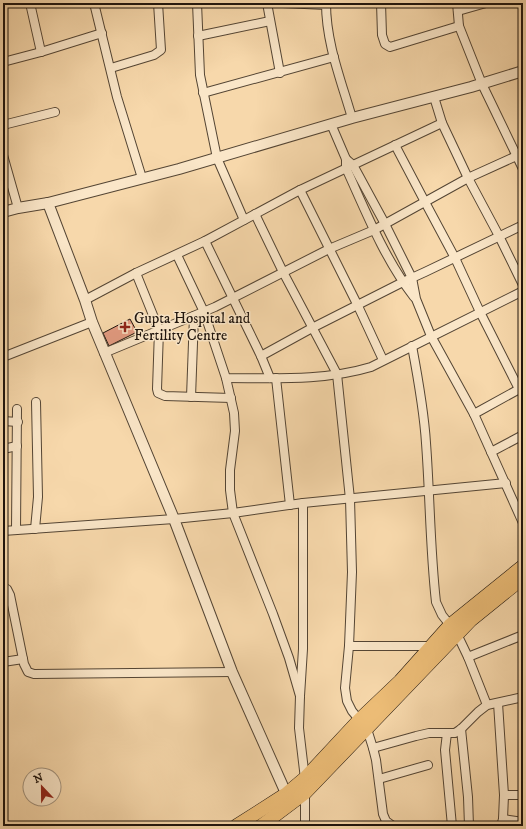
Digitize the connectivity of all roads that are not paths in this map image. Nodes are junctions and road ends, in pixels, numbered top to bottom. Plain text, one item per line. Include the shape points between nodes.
1 (30, 3) edge
2 (94, 3) edge
3 (158, 3) edge
4 (197, 3) edge
5 (268, 3) edge
6 (283, 3) edge
7 (381, 3) edge
8 (486, 3) edge
9 (326, 4) edge
10 (457, 7) edge
11 (270, 21) junction
12 (459, 26) junction
13 (102, 33) junction
14 (198, 36) junction
15 (41, 52) junction
16 (334, 57) junction
17 (3, 62) edge
18 (111, 68) junction
19 (523, 71) edge
20 (280, 73) junction
21 (482, 84) junction
22 (203, 93) junction
23 (434, 97) junction
24 (55, 112) dead end
25 (352, 118) junction
26 (442, 123) junction
27 (331, 124) junction
28 (3, 125) edge
29 (395, 145) junction
30 (520, 154) edge
31 (3, 155) edge
32 (217, 158) junction
33 (349, 166) junction
34 (523, 169) edge
35 (142, 178) junction
36 (468, 178) junction
37 (300, 190) junction
38 (425, 202) junction
39 (48, 203) junction
40 (18, 208) junction
41 (3, 212) edge
42 (255, 214) junction
43 (244, 220) junction
44 (385, 224) junction
45 (523, 225) edge
46 (374, 230) junction
47 (500, 236) junction
48 (205, 241) junction
49 (329, 249) junction
50 (177, 255) junction
51 (456, 258) junction
52 (283, 272) junction
53 (136, 273) junction
54 (412, 278) junction
55 (402, 282) junction
56 (523, 284) edge
57 (523, 290) edge
58 (232, 298) junction
59 (416, 299) junction
60 (85, 300) junction
61 (358, 306) junction
62 (204, 312) junction
63 (480, 312) junction
64 (194, 316) junction
65 (92, 322) junction
66 (312, 328) junction
67 (159, 330) junction
68 (431, 336) junction
69 (412, 346) junction
70 (104, 353) junction
71 (261, 356) junction
72 (3, 357) edge
73 (383, 360) junction
74 (337, 374) junction
75 (226, 378) junction
76 (273, 378) junction
77 (521, 388) edge
78 (191, 397) junction
79 (231, 398) junction
80 (36, 402) dead end
81 (17, 409) dead end
82 (474, 414) junction
83 (3, 421) edge
84 (18, 422) junction
85 (523, 435) edge
86 (17, 446) junction
87 (3, 449) edge
88 (491, 452) junction
89 (506, 483) junction
90 (428, 491) junction
91 (350, 499) junction
92 (303, 503) junction
93 (290, 505) junction
94 (233, 513) junction
95 (174, 519) junction
96 (523, 522) edge
97 (35, 529) junction
98 (16, 530) junction
99 (3, 531) edge
100 (523, 566) edge
101 (523, 578) edge
102 (3, 588) edge
103 (454, 630) junction
104 (523, 635) edge
105 (349, 646) junction
106 (432, 646) junction
107 (446, 646) junction
108 (468, 657) junction
109 (23, 659) junction
110 (3, 662) edge
111 (232, 672) junction
112 (300, 696) junction
113 (523, 698) edge
114 (498, 703) junction
115 (487, 705) junction
116 (364, 724) junction
117 (462, 729) junction
118 (447, 733) junction
119 (373, 748) junction
120 (428, 765) dead end
121 (305, 778) junction
122 (379, 779) junction
123 (305, 793) junction
124 (504, 795) junction
125 (523, 795) edge
126 (288, 799) junction
127 (523, 822) edge
128 (502, 823) edge
129 (236, 826) edge
130 (261, 826) edge
131 (305, 826) edge
132 (393, 826) edge
133 (452, 826) edge
134 (469, 826) edge

1 - 15 street
2 - 13 street
3 - 18 street via 161,50 154,55
4 - 14 street
5 - 11 street
6 - 9 street
7 - 12 street via 382,35 385,44 390,46
8 - 10 street
9 - 16 street via 328,31
10 - 12 street
11 - 14 street
11 - 20 street
12 - 21 street
13 - 15 street
13 - 18 street
14 - 22 street
15 - 17 street
16 - 20 street
16 - 25 street
18 - 35 street
19 - 21 street
20 - 22 street
21 - 23 street
21 - 30 street
22 - 32 street
23 - 25 street
23 - 26 street
24 - 28 street
25 - 27 street
26 - 29 street
26 - 36 street
27 - 32 street
27 - 33 street
29 - 33 street
29 - 38 street
30 - 34 street
30 - 36 street
31 - 40 street
32 - 35 street
32 - 43 street
33 - 37 street
33 - 44 street
33 - 46 street
35 - 39 street
36 - 38 street
36 - 47 street
37 - 42 street
37 - 49 street
38 - 44 street
38 - 51 street
39 - 40 street
39 - 60 street
40 - 41 street
42 - 43 street
42 - 52 street
43 - 48 street
44 - 46 street
44 - 54 street
45 - 47 street
46 - 49 street
46 - 55 street
47 - 51 street
47 - 56 street
48 - 50 street
48 - 58 street
49 - 52 street
49 - 61 street
50 - 53 street
50 - 62 street
51 - 54 street
51 - 63 street
52 - 58 street
52 - 66 street
53 - 60 street
53 - 67 street
54 - 55 street
54 - 59 street
55 - 59 street
55 - 61 street
57 - 63 street
58 - 62 street
58 - 71 street
59 - 68 street
60 - 65 street
61 - 66 street
61 - 73 street
62 - 64 street
62 - 75 street
63 - 68 street
63 - 77 street
64 - 67 street
64 - 78 street
65 - 70 street
65 - 72 street
66 - 71 street
66 - 74 street
67 - 70 street
67 - 78 street via 158,393 165,396
68 - 69 street
68 - 82 street
69 - 73 street
69 - 90 street via 422,402
70 - 95 street
71 - 76 street
73 - 74 street via 358,370
74 - 76 street
74 - 91 street
75 - 76 street
75 - 79 street
76 - 93 street
77 - 82 street
78 - 79 street
79 - 94 street via 234,413 230,470
80 - 97 street via 38,497
81 - 84 street
82 - 88 street
83 - 84 street
84 - 86 street
85 - 88 street
86 - 87 street
86 - 98 street
88 - 89 street
89 - 90 street
89 - 96 street
90 - 91 street
90 - 103 street via 436,602
91 - 92 street
91 - 105 street via 352,572
92 - 93 street
92 - 112 street via 303,649
93 - 94 street
94 - 95 street
94 - 112 street via 273,614
95 - 97 street
95 - 111 street
97 - 98 street
98 - 99 street
100 - 103 main road
101 - 103 main road via 471,620
102 - 109 street via 7,589 10,595
103 - 106 main road
103 - 107 main road
103 - 108 street
104 - 108 street
105 - 106 street
105 - 116 street via 345,688 352,711
106 - 107 street
106 - 116 main road
107 - 116 main road
108 - 115 street
109 - 110 street
109 - 111 street via 28,672 34,674
111 - 126 street
112 - 121 street via 299,728
113 - 114 street
114 - 115 street
114 - 124 street
115 - 117 street
116 - 119 street
116 - 121 main road
116 - 123 main road
117 - 118 street
117 - 134 street
118 - 119 street via 429,733
118 - 133 street via 445,750
119 - 122 street
120 - 122 street
121 - 123 street
121 - 126 main road
122 - 132 street via 386,821
123 - 126 main road
123 - 131 street
124 - 125 street
124 - 128 street
126 - 129 main road
126 - 130 main road
127 - 128 street

